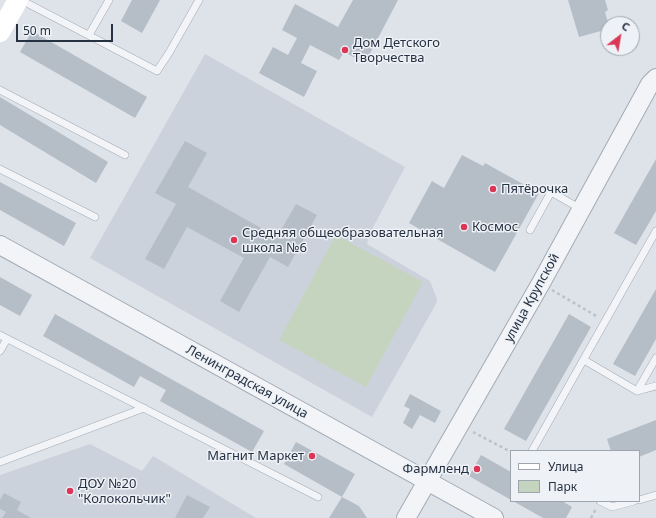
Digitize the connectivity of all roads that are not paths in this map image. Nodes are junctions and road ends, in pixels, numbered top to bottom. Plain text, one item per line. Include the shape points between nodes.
1 (18, 0) edge
2 (21, 0) edge
3 (109, 0) edge
4 (199, 0) edge
5 (0, 32) edge
6 (89, 35) junction
7 (654, 83) edge
8 (0, 90) edge
9 (125, 155) dead end
10 (0, 169) edge
11 (582, 209) junction
12 (95, 217) dead end
13 (530, 230) dead end
14 (656, 231) edge
15 (0, 245) edge
16 (0, 335) edge
17 (7, 339) junction
18 (0, 351) edge
19 (656, 358) edge
20 (584, 360) junction
21 (656, 386) edge
22 (637, 391) junction
23 (144, 408) junction
24 (533, 450) edge
25 (0, 462) edge
26 (427, 481) junction
27 (656, 495) edge
28 (318, 497) dead end
29 (640, 500) edge
30 (602, 502) edge
31 (630, 502) edge
32 (406, 518) edge
33 (494, 518) edge

1 - 5 main road
2 - 6 lane
3 - 6 lane
4 - 6 lane via 170,53 157,71
7 - 11 street, улица Крупской
8 - 9 lane
10 - 12 lane
11 - 13 lane via 551,192
11 - 26 street, улица Крупской
14 - 20 lane
15 - 26 street, Ленинградская улица
16 - 17 lane
17 - 18 lane
17 - 23 lane
19 - 22 lane
20 - 22 lane
20 - 24 lane
21 - 22 lane
23 - 25 lane
23 - 28 lane
26 - 32 street, улица Крупской
26 - 33 street, Ленинградская улица
27 - 29 lane
30 - 31 lane via 612,507

